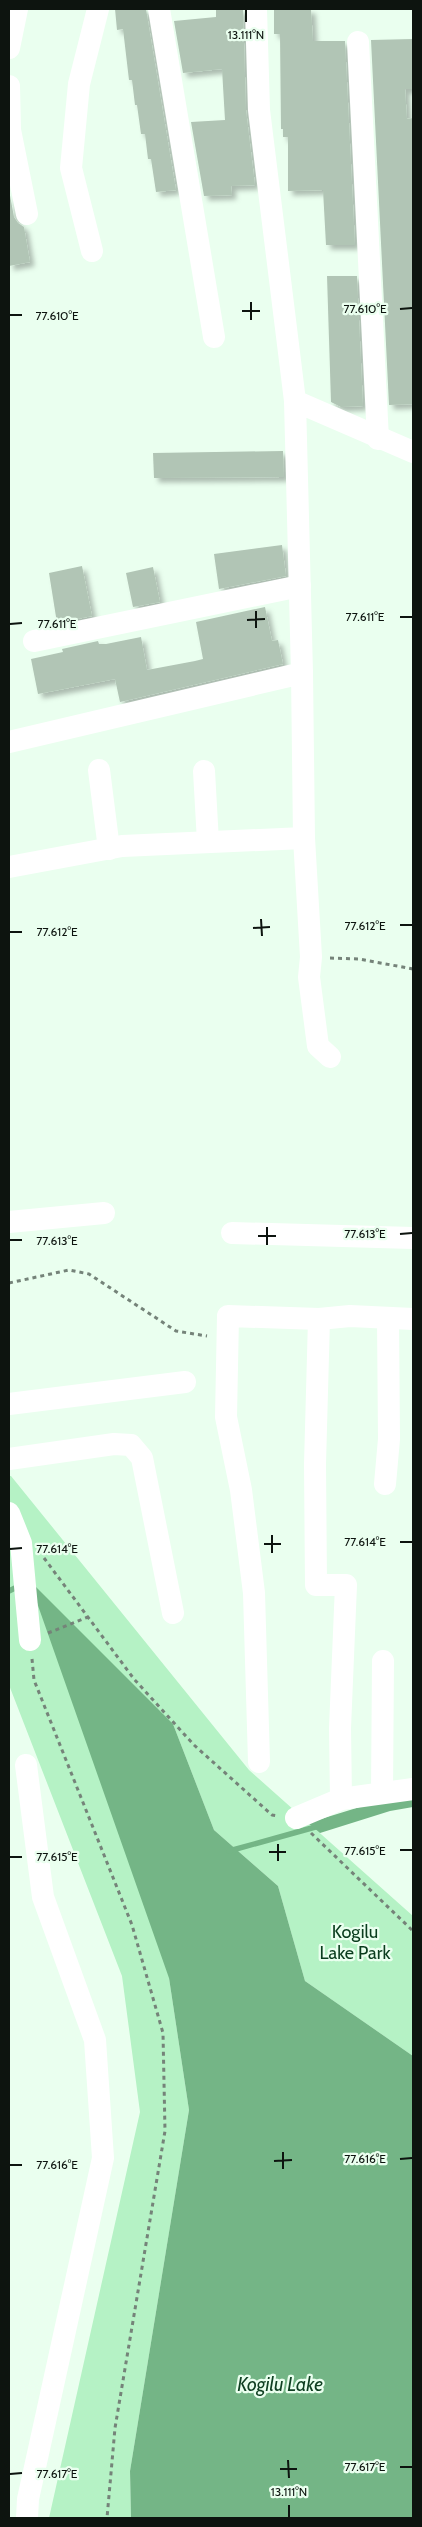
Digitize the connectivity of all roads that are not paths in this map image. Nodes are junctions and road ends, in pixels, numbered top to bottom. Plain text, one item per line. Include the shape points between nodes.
1 (17, 9) edge
2 (98, 9) edge
3 (159, 9) edge
4 (256, 9) edge
5 (358, 42) dead end
6 (9, 48) edge
7 (9, 86) edge
8 (27, 214) dead end
9 (92, 251) dead end
10 (214, 337) dead end
11 (295, 401) junction
12 (378, 439) junction
13 (413, 452) edge
14 (300, 586) junction
15 (34, 642) dead end
16 (302, 673) junction
17 (9, 742) edge
18 (99, 770) dead end
19 (204, 771) dead end
20 (304, 838) junction
21 (208, 842) junction
22 (108, 849) junction
23 (9, 867) edge
24 (330, 1057) dead end
25 (104, 1213) dead end
26 (9, 1222) edge
27 (232, 1233) dead end
28 (413, 1238) edge
29 (388, 1318) junction
30 (319, 1319) junction
31 (413, 1319) edge
32 (185, 1382) dead end
33 (9, 1404) edge
34 (9, 1458) edge
35 (385, 1484) dead end
36 (9, 1512) edge
37 (172, 1613) dead end
38 (30, 1640) road end
39 (383, 1661) dead end
40 (260, 1762) dead end
41 (26, 1765) dead end
42 (413, 1789) edge
43 (382, 1793) junction
44 (341, 1799) junction
45 (296, 1818) road end
46 (26, 2518) edge

1 - 6 street
2 - 9 street via 80,84 71,168
3 - 10 street
4 - 11 street via 259,110
5 - 12 street
7 - 8 street via 10,130
11 - 12 street
11 - 14 street
12 - 13 street
14 - 15 street
14 - 16 street
16 - 17 street
16 - 20 street
18 - 22 street
19 - 21 street
20 - 21 street
20 - 24 street via 312,957 309,977 318,1046
21 - 22 street
22 - 23 street
25 - 26 street
27 - 28 street
29 - 30 street via 350,1316
29 - 31 street
29 - 35 street via 389,1439
30 - 40 street via 228,1316 226,1417 254,1593
30 - 44 street via 316,1585 346,1585 340,1728
32 - 33 street
34 - 37 street via 114,1444 131,1445 142,1458
36 - 38 street via 21,1543
39 - 43 street
41 - 46 street via 44,1896 95,2040 103,2158
42 - 43 street
43 - 44 street
44 - 45 street

